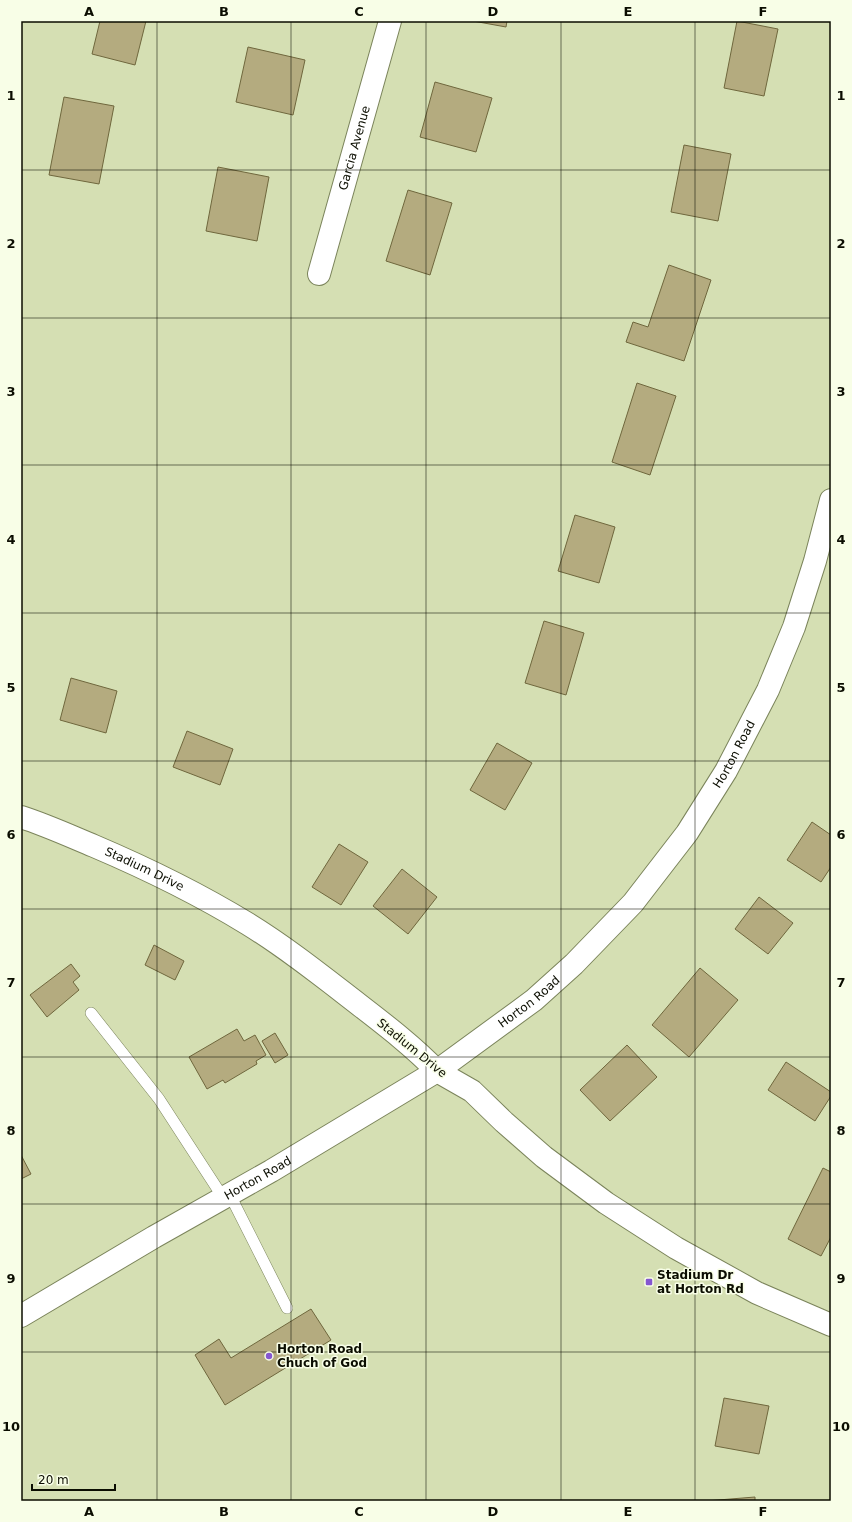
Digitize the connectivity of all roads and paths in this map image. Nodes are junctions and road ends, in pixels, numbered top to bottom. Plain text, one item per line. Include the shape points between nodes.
1 (390, 21) edge
2 (319, 274) dead end
3 (831, 500) edge
4 (21, 817) edge
5 (91, 1013) dead end
6 (437, 1071) junction
7 (227, 1197) junction
8 (287, 1308) dead end
9 (21, 1316) edge
10 (831, 1325) edge

1 - 2 street, Garcia Avenue
3 - 6 street, Horton Road via 794,627 768,690 726,771 687,833 633,903 574,964 534,1000
4 - 6 street, Stadium Drive via 72,836 177,883 249,925 294,955 365,1009
5 - 7 lane via 159,1099
6 - 7 street, Horton Road
6 - 10 street, Stadium Drive via 472,1091 544,1156 606,1203 670,1244 757,1292
7 - 8 lane
7 - 9 street, Horton Road

